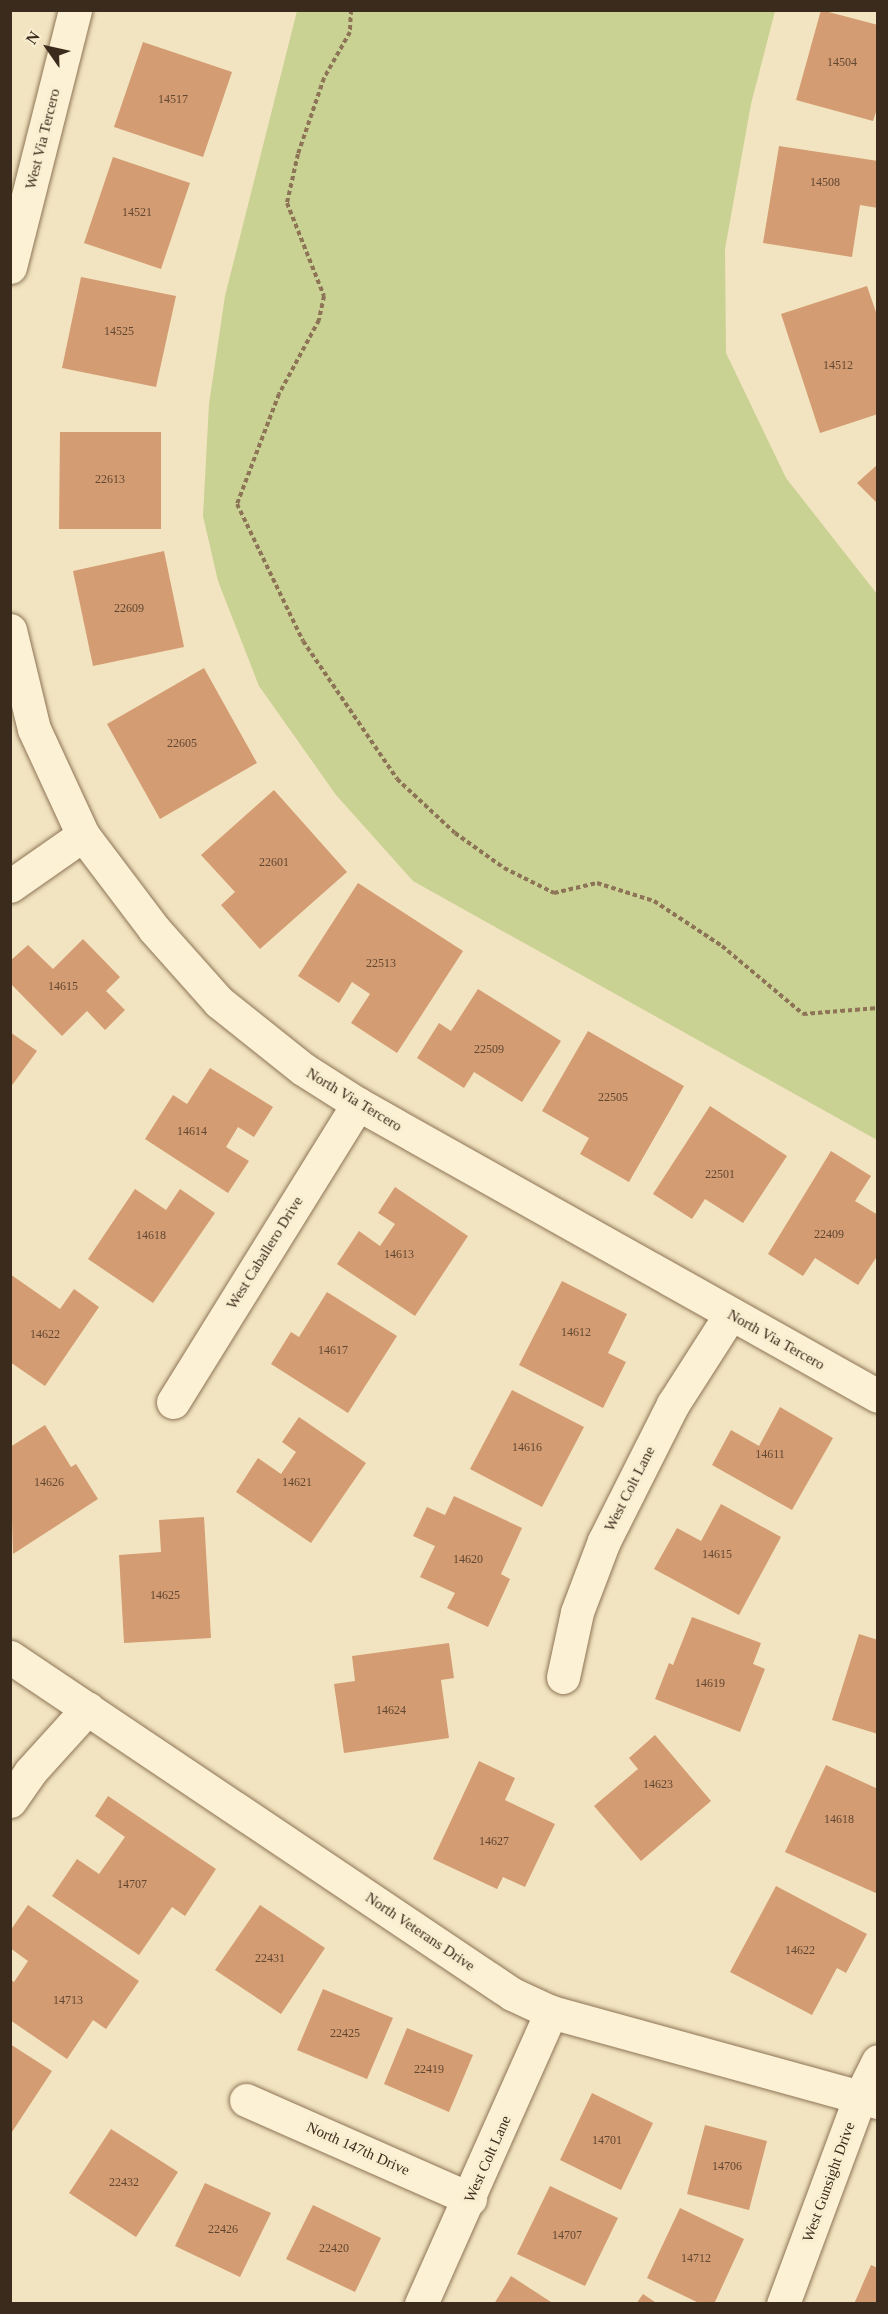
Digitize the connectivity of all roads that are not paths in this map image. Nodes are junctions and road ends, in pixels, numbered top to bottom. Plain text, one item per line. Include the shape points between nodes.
1 (75, 10) edge
2 (10, 267) edge
3 (10, 630) edge
4 (83, 835) junction
5 (10, 886) edge
6 (358, 1104) junction
7 (730, 1315) junction
8 (878, 1396) edge
9 (173, 1402) dead end
10 (10, 1657) edge
11 (563, 1677) dead end
12 (88, 1708) junction
13 (10, 1801) edge
14 (551, 2012) junction
15 (878, 2061) edge
16 (869, 2099) edge
17 (246, 2100) dead end
18 (470, 2199) junction
19 (421, 2304) edge
20 (783, 2304) edge

1 - 2 street, West Via Tercero
3 - 4 street, North Via Tercero via 34,729
4 - 5 street
4 - 6 street, North Via Tercero via 154,929 219,1002 303,1069
6 - 7 street, North Via Tercero
6 - 9 street, West Caballero Drive
7 - 8 street, North Via Tercero
7 - 11 street, West Colt Lane via 673,1404 604,1541 577,1612
10 - 12 street, North Veterans Drive
12 - 13 street via 30,1772
12 - 14 street, North Veterans Drive via 512,1994
14 - 16 street, North Veterans Drive via 810,2086
14 - 18 street, West Colt Lane
15 - 16 street, West Gunsight Drive
16 - 20 street, West Gunsight Drive
17 - 18 street, North 147th Drive
18 - 19 street, West Colt Lane

